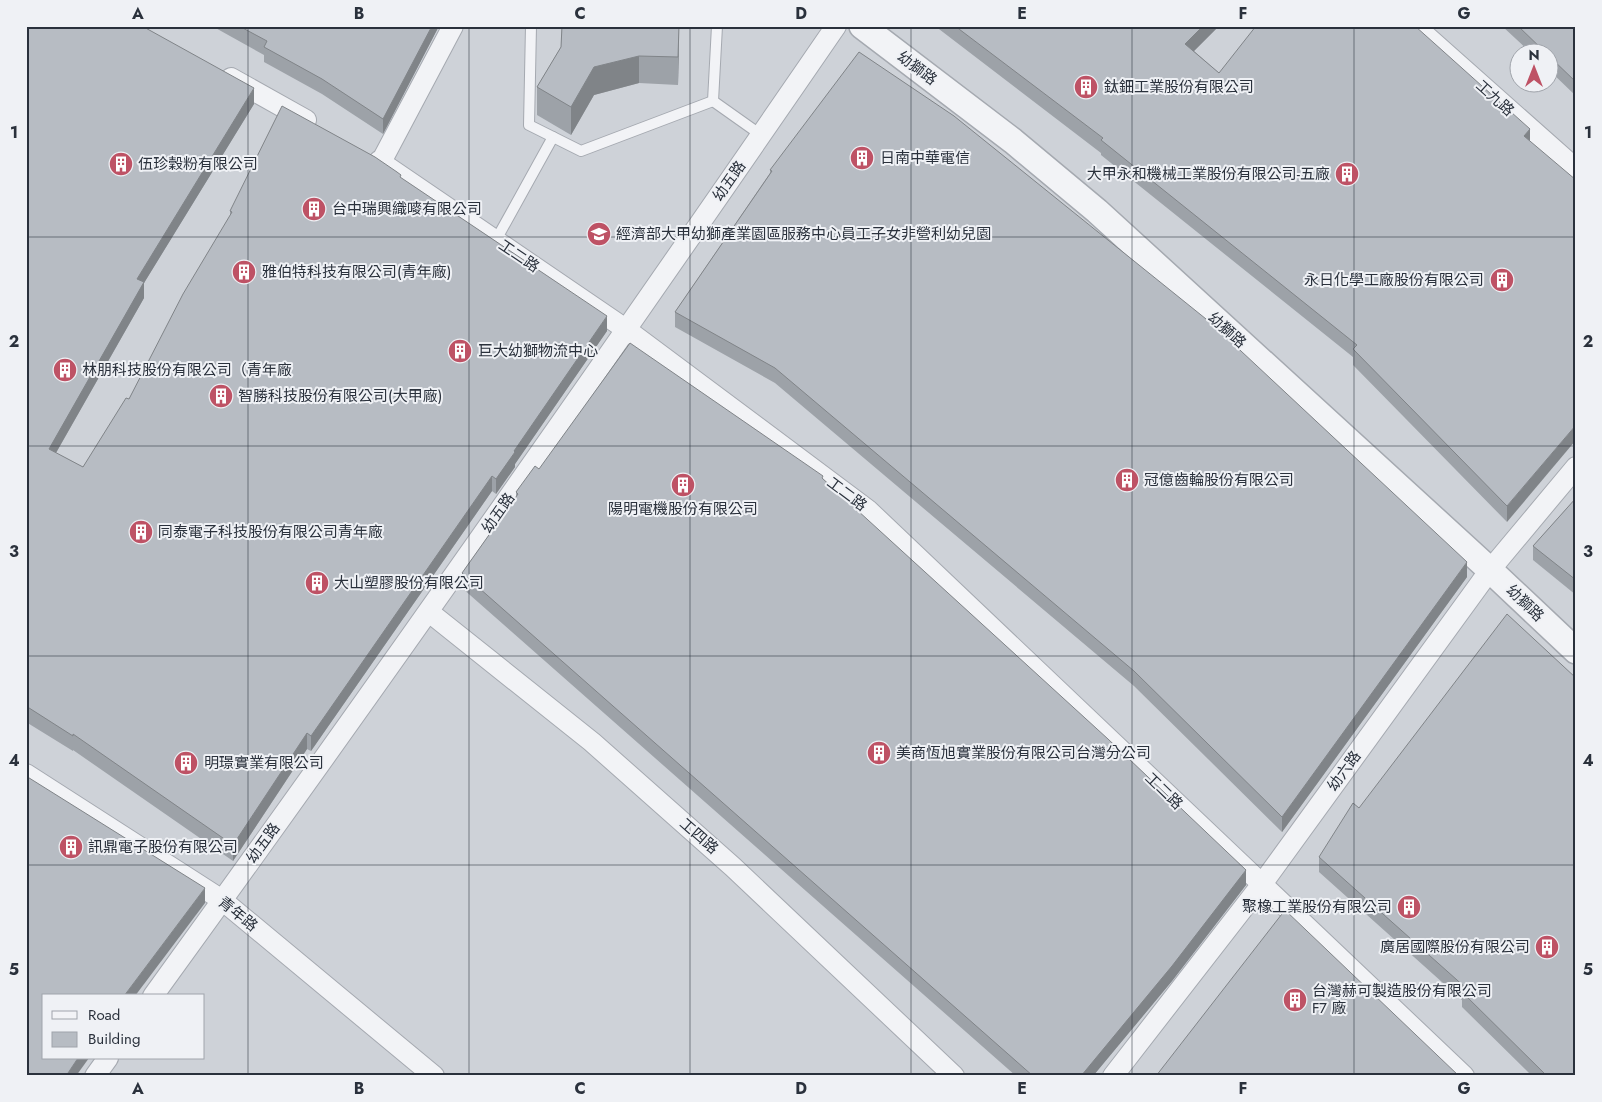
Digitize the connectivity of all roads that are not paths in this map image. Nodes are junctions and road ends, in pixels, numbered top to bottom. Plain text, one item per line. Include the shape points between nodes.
1 (453, 26) edge
2 (531, 26) edge
3 (717, 26) edge
4 (836, 26) edge
5 (862, 26) edge
6 (1415, 26) edge
7 (218, 70) edge
8 (713, 101) junction
9 (321, 128) edge
10 (761, 135) junction
11 (553, 137) junction
12 (1576, 169) edge
13 (496, 240) junction
14 (627, 330) junction
15 (1576, 467) edge
16 (1490, 570) junction
17 (429, 612) junction
18 (1576, 652) edge
19 (26, 774) edge
20 (1262, 884) junction
21 (222, 900) junction
22 (154, 994) edge
23 (107, 1060) edge
24 (95, 1076) edge
25 (434, 1076) edge
26 (954, 1076) edge
27 (1113, 1076) edge
28 (1464, 1076) edge

1 - 13 street, 工二路 via 373,157
2 - 11 lane via 529,125
3 - 8 lane
4 - 10 street, 幼五路
5 - 16 street, 幼獅路 via 1013,141 1096,211
6 - 12 street, 工九路
7 - 9 street
8 - 10 lane
8 - 11 lane via 581,152
10 - 14 street, 幼五路
11 - 13 lane
13 - 14 street, 工二路
14 - 17 street, 幼五路
14 - 20 street, 工二路 via 868,510
15 - 16 street, 幼六路
16 - 18 street, 幼獅路
16 - 20 street, 幼六路
17 - 21 street, 幼五路
17 - 26 street, 工四路 via 592,742 726,860
19 - 21 street, 青年路
20 - 27 street, 幼六路
20 - 28 street, 工二路
21 - 22 street, 幼五路
21 - 25 street, 青年路
23 - 24 street

